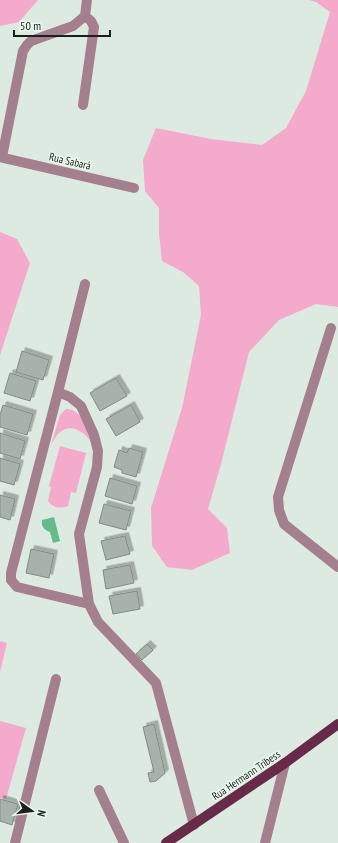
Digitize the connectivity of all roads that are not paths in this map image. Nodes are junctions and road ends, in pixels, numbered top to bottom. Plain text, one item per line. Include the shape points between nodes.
1 (87, 0) edge
2 (85, 16) junction
3 (83, 105) dead end
4 (1, 157) edge
5 (134, 188) dead end
6 (85, 284) dead end
7 (331, 328) dead end
8 (58, 392) junction
9 (338, 567) edge
10 (89, 604) junction
11 (56, 679) dead end
12 (338, 724) edge
13 (285, 763) junction
14 (99, 790) dead end
15 (194, 825) junction
16 (15, 843) edge
17 (124, 843) edge
18 (166, 843) edge
19 (265, 843) edge

1 - 2 street
2 - 3 street via 94,27
2 - 4 street via 73,26 31,41 24,50
4 - 5 street, Rua Sabará
6 - 8 street
7 - 9 street via 278,497 284,524
8 - 10 street via 81,406 98,451 97,467 79,534
8 - 10 street via 11,580 17,587
10 - 15 street via 98,622 156,683
11 - 16 street
12 - 13 main road, Rua Hermann Tribess
13 - 15 main road, Rua Hermann Tribess
13 - 19 street
14 - 17 street
15 - 18 main road, Rua Hermann Tribess

